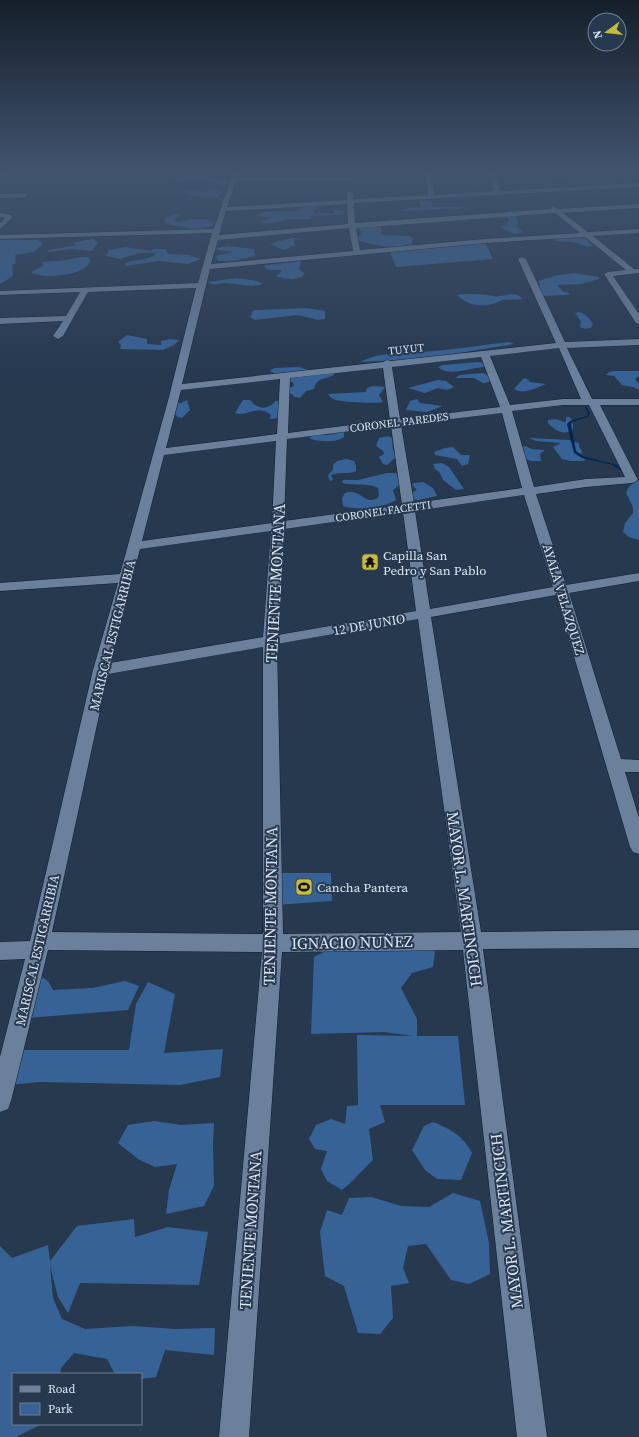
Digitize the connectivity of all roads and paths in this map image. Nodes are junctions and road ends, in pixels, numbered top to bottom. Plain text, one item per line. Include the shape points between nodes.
1 (215, 239) edge
2 (355, 239) edge
3 (522, 239) edge
4 (593, 239) edge
5 (357, 252) junction
6 (522, 259) dead end
7 (206, 267) junction
8 (636, 271) edge
9 (201, 285) junction
10 (86, 289) junction
11 (0, 293) edge
12 (69, 318) junction
13 (0, 321) edge
14 (639, 321) edge
15 (58, 336) dead end
16 (639, 342) edge
17 (562, 345) junction
18 (484, 353) junction
19 (387, 363) junction
20 (285, 375) junction
21 (176, 388) junction
22 (591, 402) junction
23 (639, 402) edge
24 (506, 409) junction
25 (397, 422) junction
26 (283, 436) junction
27 (159, 452) junction
28 (529, 491) junction
29 (408, 507) junction
30 (278, 526) junction
31 (134, 546) junction
32 (637, 577) dead end
33 (127, 578) junction
34 (0, 587) edge
35 (561, 590) junction
36 (423, 614) junction
37 (270, 640) junction
38 (101, 670) junction
39 (615, 765) junction
40 (639, 766) edge
41 (639, 847) edge
42 (639, 939) edge
43 (472, 941) junction
44 (272, 943) junction
45 (39, 945) junction
46 (0, 951) edge
47 (0, 1102) edge
48 (234, 1437) edge
49 (532, 1437) edge

1 - 7 street, MARISCAL ESTIGARRIBIA
2 - 5 street
3 - 5 street
4 - 8 street
5 - 7 street
6 - 17 street
7 - 9 street, MARISCAL ESTIGARRIBIA
8 - 14 street via 608,274
9 - 10 street
9 - 21 street, MARISCAL ESTIGARRIBIA
10 - 11 street
10 - 12 street
12 - 13 street
12 - 15 street
16 - 17 street, TUYUT
17 - 18 street, TUYUT
17 - 22 street
18 - 19 street, TUYUT
18 - 24 street, AYALA VELAZQUEZ
19 - 20 street, TUYUT
19 - 25 street, MAYOR L. MARTINCICH
20 - 21 street, TUYUT
20 - 26 street, TENIENTE MONTANA
21 - 27 street, MARISCAL ESTIGARRIBIA
22 - 23 street, CORONEL PAREDES
22 - 24 street, CORONEL PAREDES via 563,402
22 - 28 street, CORONEL FACETTI via 632,480
24 - 25 street, CORONEL PAREDES
24 - 28 street, AYALA VELAZQUEZ
25 - 26 street, CORONEL PAREDES
25 - 29 street, MAYOR L. MARTINCICH
26 - 27 street, CORONEL PAREDES
26 - 30 street, TENIENTE MONTANA
27 - 31 street, MARISCAL ESTIGARRIBIA
28 - 29 street, CORONEL FACETTI
28 - 35 street, AYALA VELAZQUEZ
29 - 30 street, CORONEL FACETTI
29 - 36 street, MAYOR L. MARTINCICH
30 - 31 street, CORONEL FACETTI
30 - 37 street, TENIENTE MONTANA
31 - 33 street, MARISCAL ESTIGARRIBIA
32 - 35 street, 12 DE JUNIO
33 - 34 street
33 - 38 street, MARISCAL ESTIGARRIBIA
35 - 36 street, 12 DE JUNIO
35 - 39 street, AYALA VELAZQUEZ
36 - 37 street, 12 DE JUNIO
36 - 43 street, MAYOR L. MARTINCICH
37 - 38 street, 12 DE JUNIO
37 - 44 street, TENIENTE MONTANA
38 - 45 street, MARISCAL ESTIGARRIBIA
39 - 40 street
39 - 41 street, AYALA VELAZQUEZ
42 - 43 street, IGNACIO NUÑEZ
43 - 44 street, IGNACIO NUÑEZ
43 - 49 street, MAYOR L. MARTINCICH
44 - 45 street, IGNACIO NUÑEZ
44 - 48 street, TENIENTE MONTANA
45 - 46 street, IGNACIO NUÑEZ
45 - 47 street, MARISCAL ESTIGARRIBIA

